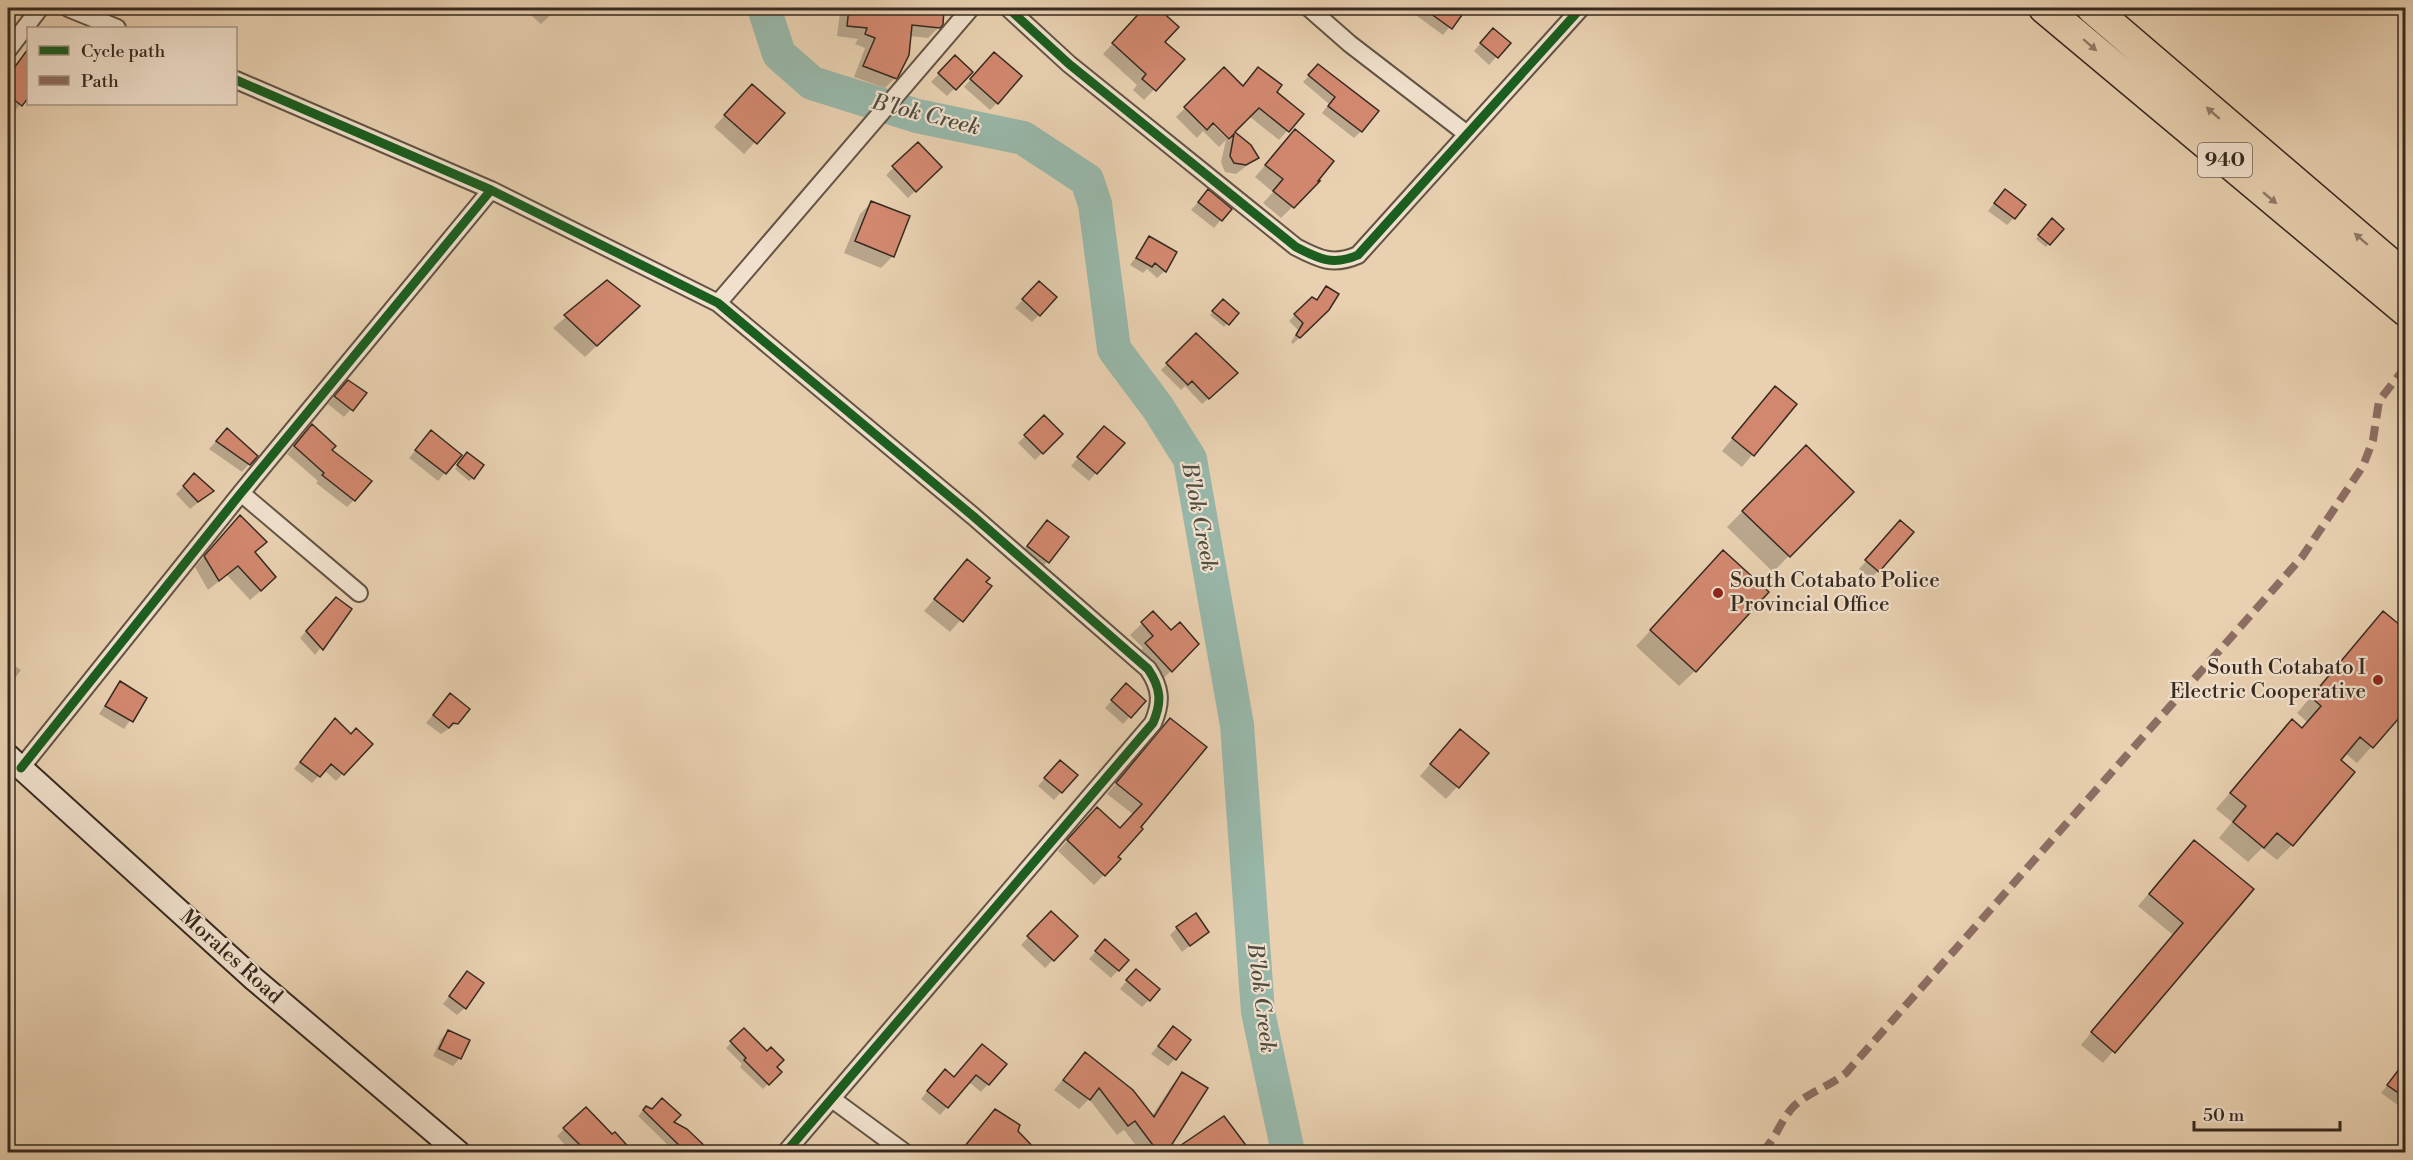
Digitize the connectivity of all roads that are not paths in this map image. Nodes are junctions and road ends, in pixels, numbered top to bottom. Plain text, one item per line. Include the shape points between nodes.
1 (40, 8) edge
2 (68, 8) edge
3 (971, 8) edge
4 (1008, 8) edge
5 (1309, 8) edge
6 (1581, 8) edge
7 (2044, 8) edge
8 (2092, 8) edge
9 (115, 27) edge
10 (8, 50) edge
11 (237, 80) edge
12 (1467, 134) junction
13 (491, 190) junction
14 (2406, 277) edge
15 (718, 303) junction
16 (2406, 311) edge
17 (241, 494) junction
18 (359, 593) dead end
19 (14, 762) edge
20 (832, 1099) junction
21 (458, 1152) edge
22 (786, 1152) edge
23 (904, 1152) edge

1 - 10 street
2 - 9 street
3 - 15 street
4 - 12 street via 1296,247 1319,260 1335,262 1358,255
5 - 12 street
6 - 12 street
7 -> 16 highway, 940
14 -> 8 highway, 940
11 - 13 street
13 - 15 street
13 - 17 street
15 - 20 street via 1148,669 1161,694 1153,723
17 - 18 street
17 - 19 street
19 - 21 street, Morales Road via 254,979
20 - 22 street
20 - 23 street

